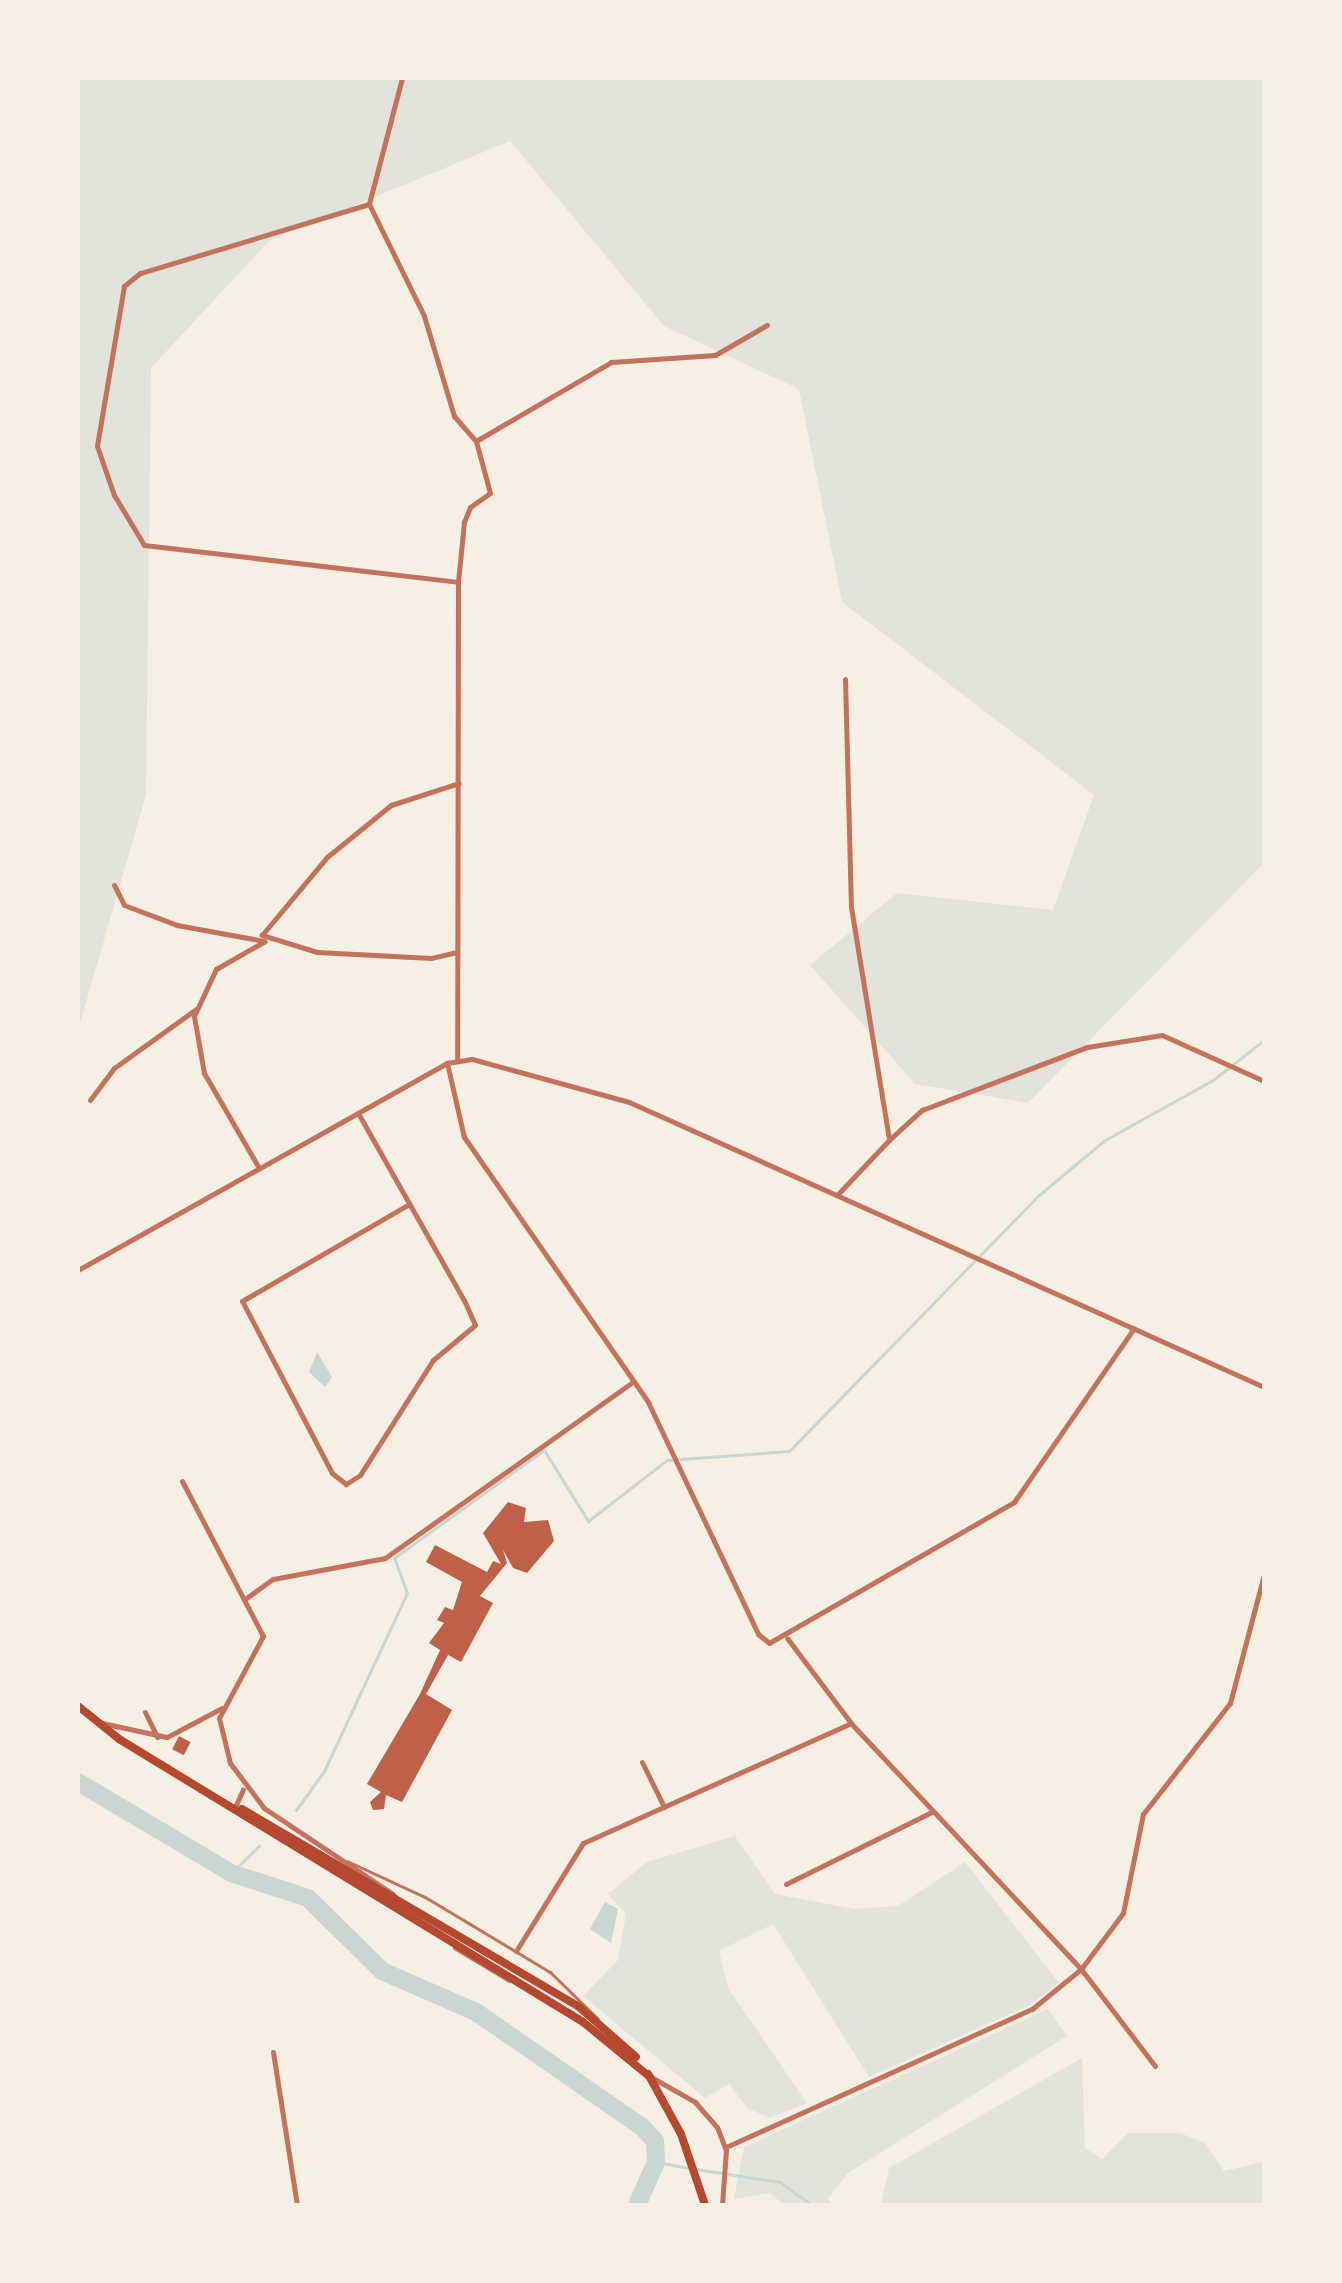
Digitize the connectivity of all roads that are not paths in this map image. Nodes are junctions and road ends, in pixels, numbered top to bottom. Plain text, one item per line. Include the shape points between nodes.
1 (402, 78) edge
2 (369, 204) junction
3 (767, 325) dead end
4 (476, 441) junction
5 (458, 582) junction
6 (845, 679) dead end
7 (459, 783) junction
8 (114, 885) dead end
9 (265, 941) junction
10 (457, 952) junction
11 (197, 1009) junction
12 (457, 1059) junction
13 (447, 1063) junction
14 (1264, 1081) edge
15 (90, 1100) dead end
16 (358, 1113) junction
17 (889, 1140) junction
18 (259, 1168) junction
19 (837, 1195) junction
20 (409, 1204) junction
21 (78, 1270) edge
22 (1134, 1328) junction
23 (634, 1381) junction
24 (1264, 1387) edge
25 (182, 1481) dead end
26 (1264, 1574) edge
27 (245, 1599) junction
28 (787, 1638) junction
29 (78, 1706) edge
30 (223, 1708) junction
31 (145, 1712) dead end
32 (95, 1722) junction
33 (851, 1723) junction
34 (157, 1738) junction
35 (642, 1762) dead end
36 (242, 1785) junction
37 (202, 1788) junction
38 (236, 1805) junction
39 (664, 1807) junction
40 (932, 1812) junction
41 (309, 1846) junction
42 (356, 1865) junction
43 (786, 1884) dead end
44 (396, 1896) junction
45 (516, 1951) junction
46 (1081, 1969) junction
47 (612, 2033) junction
48 (273, 2052) dead end
49 (1155, 2066) dead end
50 (650, 2077) junction
51 (726, 2147) junction
52 (297, 2205) edge
53 (705, 2205) edge
54 (722, 2205) edge

1 - 2 street
2 - 4 street via 424,316 454,416
2 - 5 street via 140,273 124,286 97,446 114,495 144,545
3 - 4 street via 715,355 611,362
4 - 5 street via 490,493 464,522
5 - 7 street
6 - 17 street via 851,907
7 - 9 street via 391,805 369,822 327,857 265,929
7 - 10 street
8 - 9 street via 124,905 177,925
9 - 10 street via 335,953
9 - 11 street via 216,969
10 - 12 street
11 - 15 street via 114,1068
11 - 18 street via 204,1073
12 - 13 street
12 - 19 street via 610,1094
13 - 16 street
13 - 23 street via 464,1137
14 - 17 street via 1162,1035 1087,1047 922,1110
16 - 18 street
16 - 20 street
17 - 19 street
18 - 21 street
19 - 22 street
20 - 20 street via 475,1325 433,1360 360,1475 342,1483 242,1306 249,1295
22 - 24 street
22 - 28 street via 1014,1502
23 - 27 street via 385,1558 273,1579
23 - 28 street via 676,1456 758,1634 769,1643
25 - 27 street
26 - 46 street via 1230,1703 1143,1814 1123,1913
27 - 30 street via 263,1640
28 - 33 street
29 - 32 main road
30 - 34 street
30 - 36 street via 218,1734
31 - 34 street
32 - 34 street
32 - 37 main road
33 - 39 street
33 - 40 street
35 - 39 street
36 - 38 street via 244,1800
36 - 42 street via 273,1815
37 - 38 main road
37 - 50 main road via 602,2035
38 - 41 main road
39 - 45 street via 583,1843
40 - 43 street
40 - 46 street
41 - 42 lane
41 - 44 main road
42 - 44 street
42 - 45 lane
44 - 47 main road
45 - 47 lane via 554,1975
46 - 49 street
46 - 51 street via 1032,2009
47 - 50 main road
48 - 52 street
50 - 51 street via 702,2107
50 - 53 main road via 683,2141
51 - 54 street

